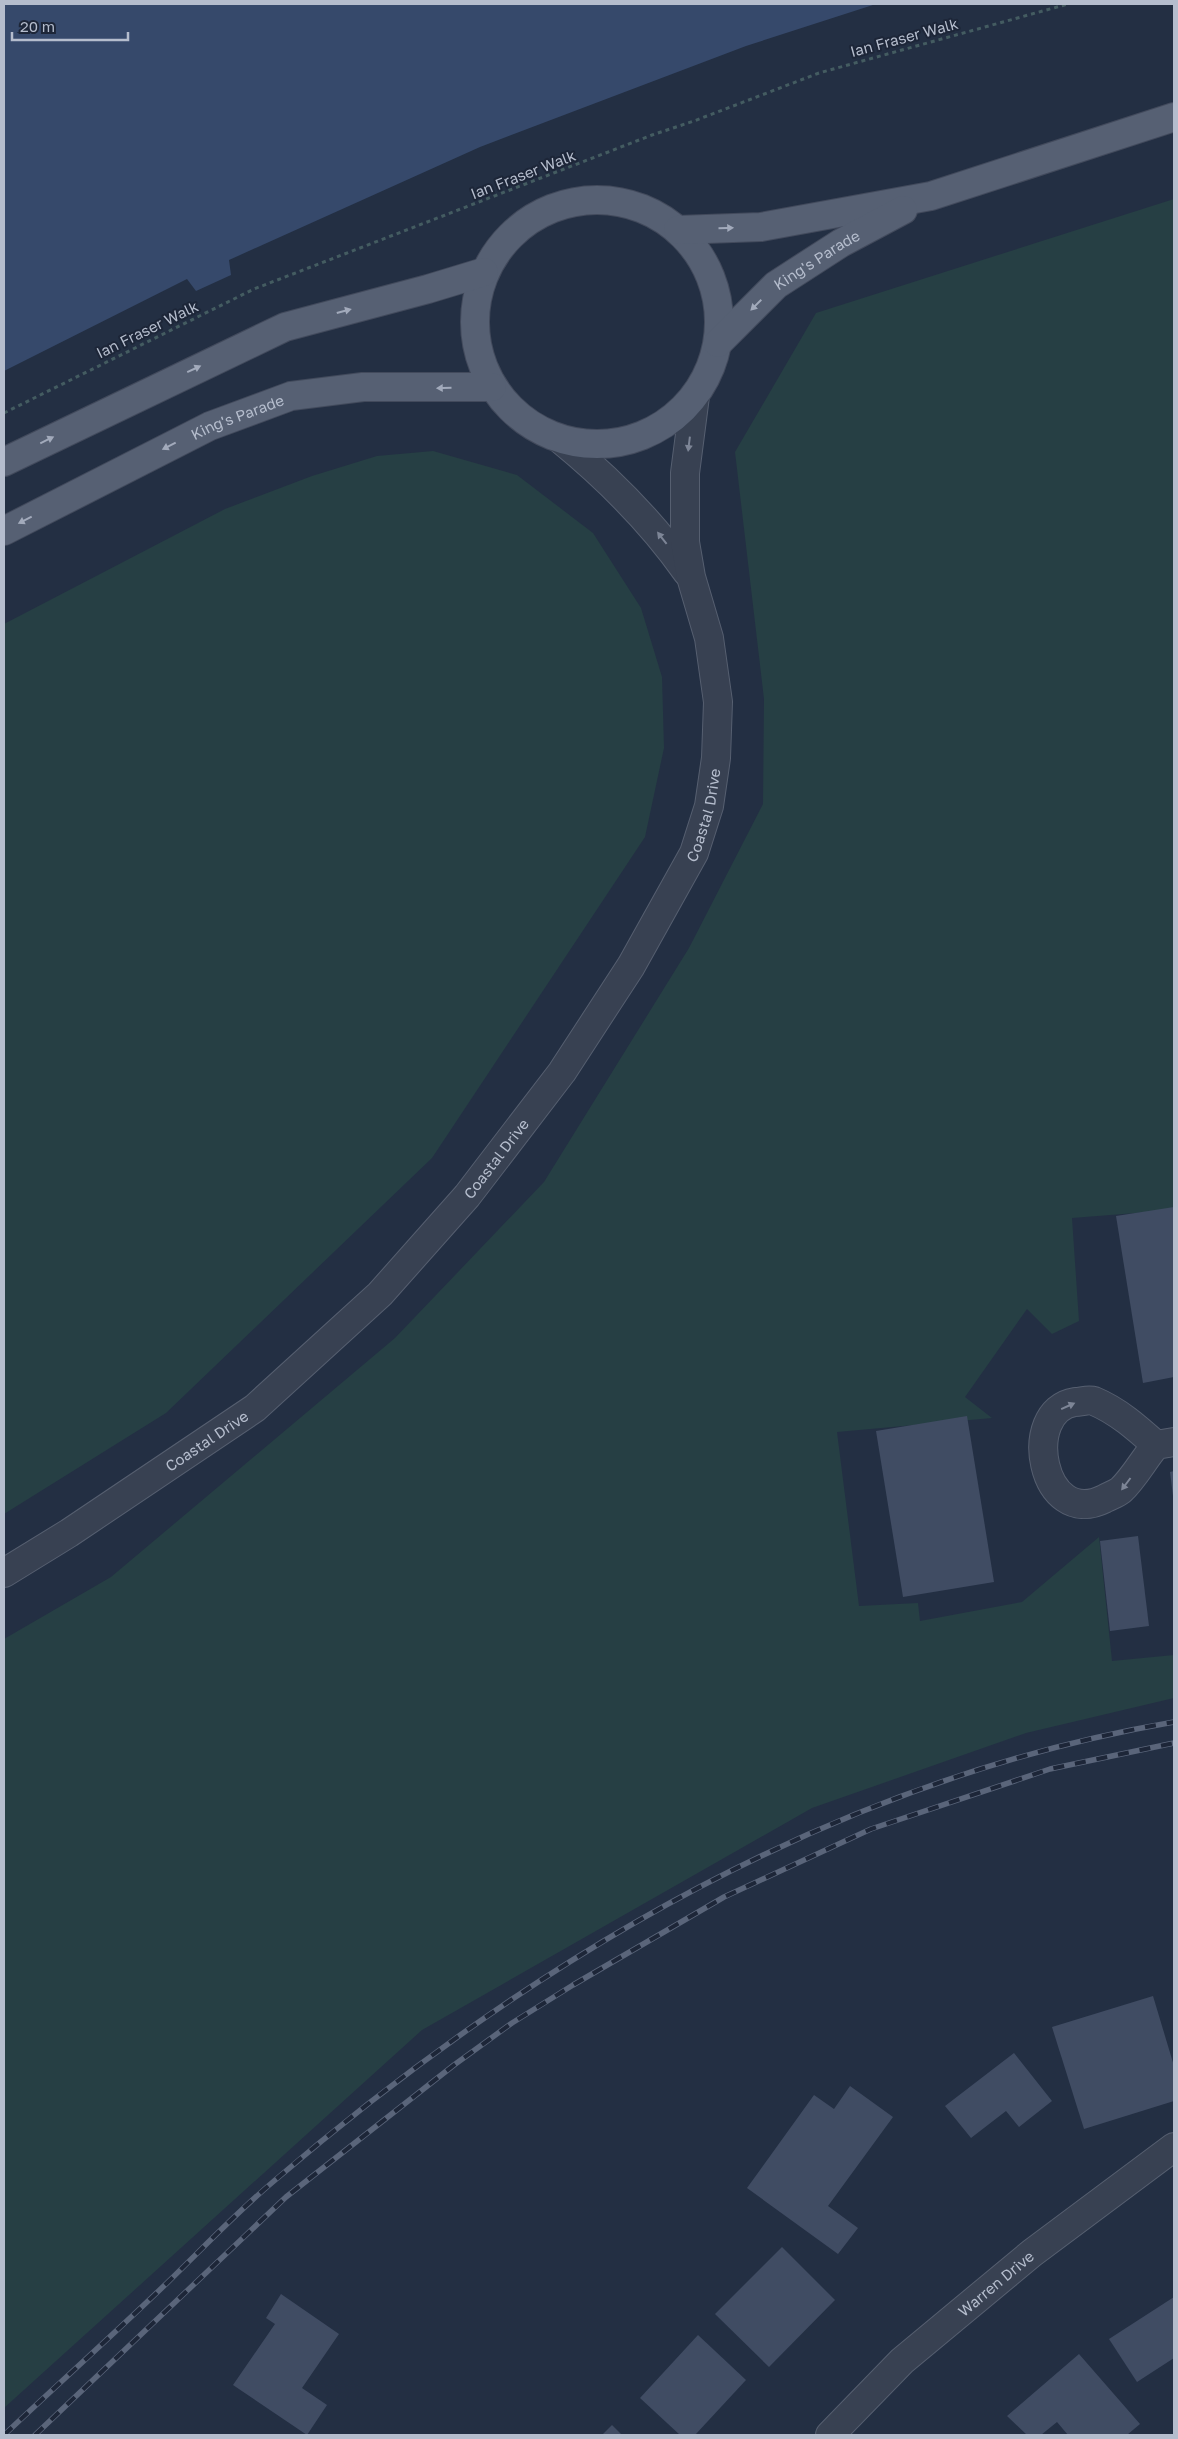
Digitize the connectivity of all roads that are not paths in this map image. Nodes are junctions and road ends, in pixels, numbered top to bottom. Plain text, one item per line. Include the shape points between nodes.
1 (1174, 117) edge
2 (930, 196) junction
3 (678, 230) junction
4 (484, 272) junction
5 (718, 343) junction
6 (492, 387) junction
7 (695, 396) junction
8 (560, 439) junction
9 (4, 462) edge
10 (4, 531) edge
11 (691, 577) junction
12 (4, 1573) edge
13 (1174, 2147) edge
14 (830, 2435) edge

1 - 2 main road, King's Parade
3 -> 2 main road, King's Parade via 761,227
2 -> 5 main road, King's Parade via 840,243 776,285
3 - 4 main road via 657,215 631,205 605,200 572,202 544,212 518,228
3 - 5 main road via 699,254 713,282 720,320
4 - 6 main road via 476,300 474,336 482,367
9 -> 4 main road via 285,327
5 - 7 main road via 706,378
6 - 8 main road via 511,410 537,429
6 -> 10 main road, King's Parade via 363,387 291,396 210,426
7 - 8 main road via 676,416 637,438 601,444
7 -> 11 street, Coastal Drive via 685,474 685,542
11 -> 8 street, Coastal Drive via 661,536 625,496
11 - 12 street, Coastal Drive via 709,638 718,702 716,758 709,806 694,853 631,966 562,1072 467,1196 380,1294 254,1408
13 - 14 street, Warren Drive via 1032,2253 902,2361

